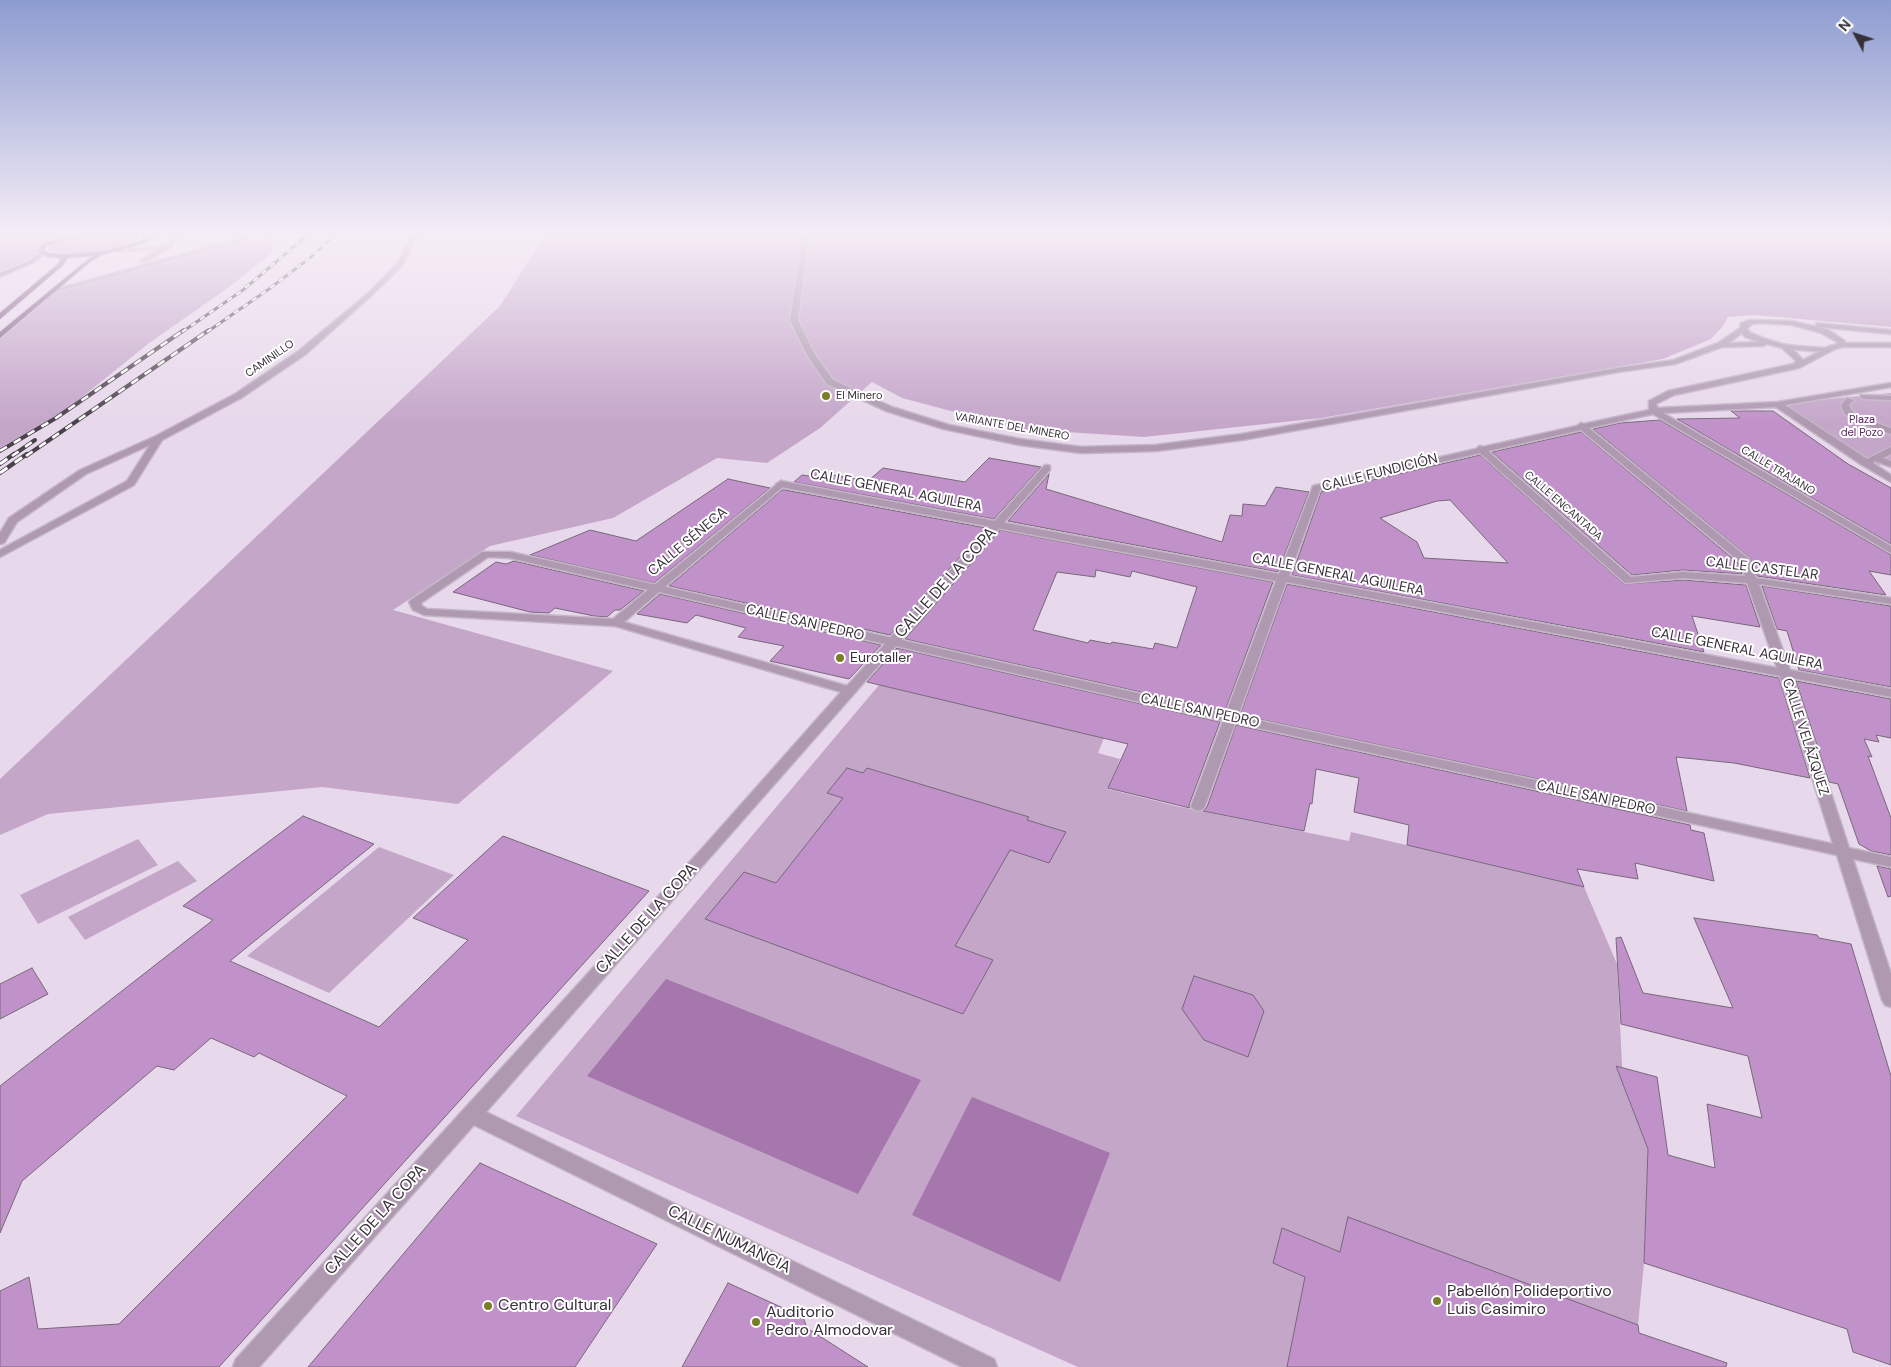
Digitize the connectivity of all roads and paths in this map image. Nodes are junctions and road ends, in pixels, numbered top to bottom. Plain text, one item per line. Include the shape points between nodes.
1 (24, 296) edge
2 (47, 296) edge
3 (368, 296) edge
4 (797, 296) edge
5 (0, 317) edge
6 (1792, 323) junction
7 (1743, 329) junction
8 (1879, 331) junction
9 (1891, 332) edge
10 (0, 336) edge
11 (1721, 345) junction
12 (1777, 345) junction
13 (1838, 345) junction
14 (1891, 345) edge
15 (1786, 347) junction
16 (1796, 366) junction
17 (1891, 385) edge
18 (1867, 393) junction
19 (1827, 397) junction
20 (1891, 398) edge
21 (1850, 400) junction
22 (1778, 404) junction
23 (1654, 411) junction
24 (1581, 426) junction
25 (1891, 431) edge
26 (159, 438) junction
27 (1480, 449) junction
28 (1891, 450) edge
29 (1875, 458) junction
30 (1865, 463) junction
31 (1891, 464) edge
32 (1047, 468) dead end
33 (1891, 479) edge
34 (781, 484) joint
35 (997, 525) junction
36 (0, 541) edge
37 (1891, 550) edge
38 (0, 554) edge
39 (1283, 580) junction
40 (1751, 580) junction
41 (1629, 581) joint
42 (656, 589) junction
43 (1891, 601) edge
44 (616, 623) junction
45 (892, 643) junction
46 (1784, 672) junction
47 (850, 691) junction
48 (1891, 693) edge
49 (1229, 718) junction
50 (1198, 806) dead end
51 (1843, 852) junction
52 (1891, 862) edge
53 (1891, 1000) edge
54 (472, 1114) junction
55 (244, 1367) edge
56 (986, 1367) edge

1 - 5 highway
2 - 10 highway
3 - 26 street, CAMINILLO via 303,352 238,396
4 - 11 street, VARIANTE DEL MINERO via 794,320 811,355 830,382 889,409 948,427 1020,442 1081,450 1156,448 1327,423 1674,362
6 - 7 street via 1756,322 1744,325
6 - 8 street
6 - 13 street via 1824,331
7 - 11 street
7 - 12 street via 1748,335
8 - 9 street
8 - 13 street via 1854,334
11 - 12 street
12 - 15 street
13 - 14 street
13 - 15 street via 1813,350
13 - 16 street
15 - 16 street via 1800,362
16 - 23 street via 1671,393 1652,402
17 - 18 street
18 - 19 street
18 - 20 street
18 - 21 street
19 - 21 street
19 - 22 street, CALLE FUNDICIÓN
21 - 25 street via 1845,405 1852,415
22 - 23 street, CALLE FUNDICIÓN
22 - 30 street
23 - 24 street, CALLE FUNDICIÓN
23 - 37 street, CALLE TRAJANO
24 - 27 street, CALLE FUNDICIÓN
24 - 40 street, CALLE VELÁZQUEZ via 1745,561
26 - 36 street, CAMINILLO via 83,472 13,520
26 - 38 street via 131,483
27 - 39 street, CALLE FUNDICIÓN via 1316,488
27 - 41 street, CALLE ENCANTADA
28 - 29 street
29 - 30 street
29 - 31 street
30 - 33 street
32 - 35 street, CALLE DE LA COPA
34 - 35 street, CALLE GENERAL AGUILERA
34 - 42 street, CALLE SÉNECA
35 - 39 street, CALLE GENERAL AGUILERA
35 - 45 street, CALLE DE LA COPA
39 - 46 street, CALLE GENERAL AGUILERA
39 - 49 street, CALLE FUNDICIÓN
40 - 41 street, CALLE CASTELAR via 1683,575
40 - 43 street, CALLE CASTELAR
40 - 46 street, CALLE VELÁZQUEZ
42 - 44 street, CALLE SÉNECA
42 - 44 street, CALLE SAN PEDRO via 510,556 486,554 415,602 416,608 424,612
42 - 45 street, CALLE SAN PEDRO
44 - 47 street
45 - 47 street, CALLE DE LA COPA
45 - 49 street, CALLE SAN PEDRO
46 - 48 street, CALLE GENERAL AGUILERA
46 - 51 street, CALLE VELÁZQUEZ
47 - 54 street, CALLE DE LA COPA
49 - 50 street, CALLE FUNDICIÓN
49 - 51 street, CALLE SAN PEDRO
51 - 52 street, CALLE SAN PEDRO
51 - 53 street, CALLE VELÁZQUEZ
54 - 55 street, CALLE DE LA COPA
54 - 56 street, CALLE NUMANCIA

